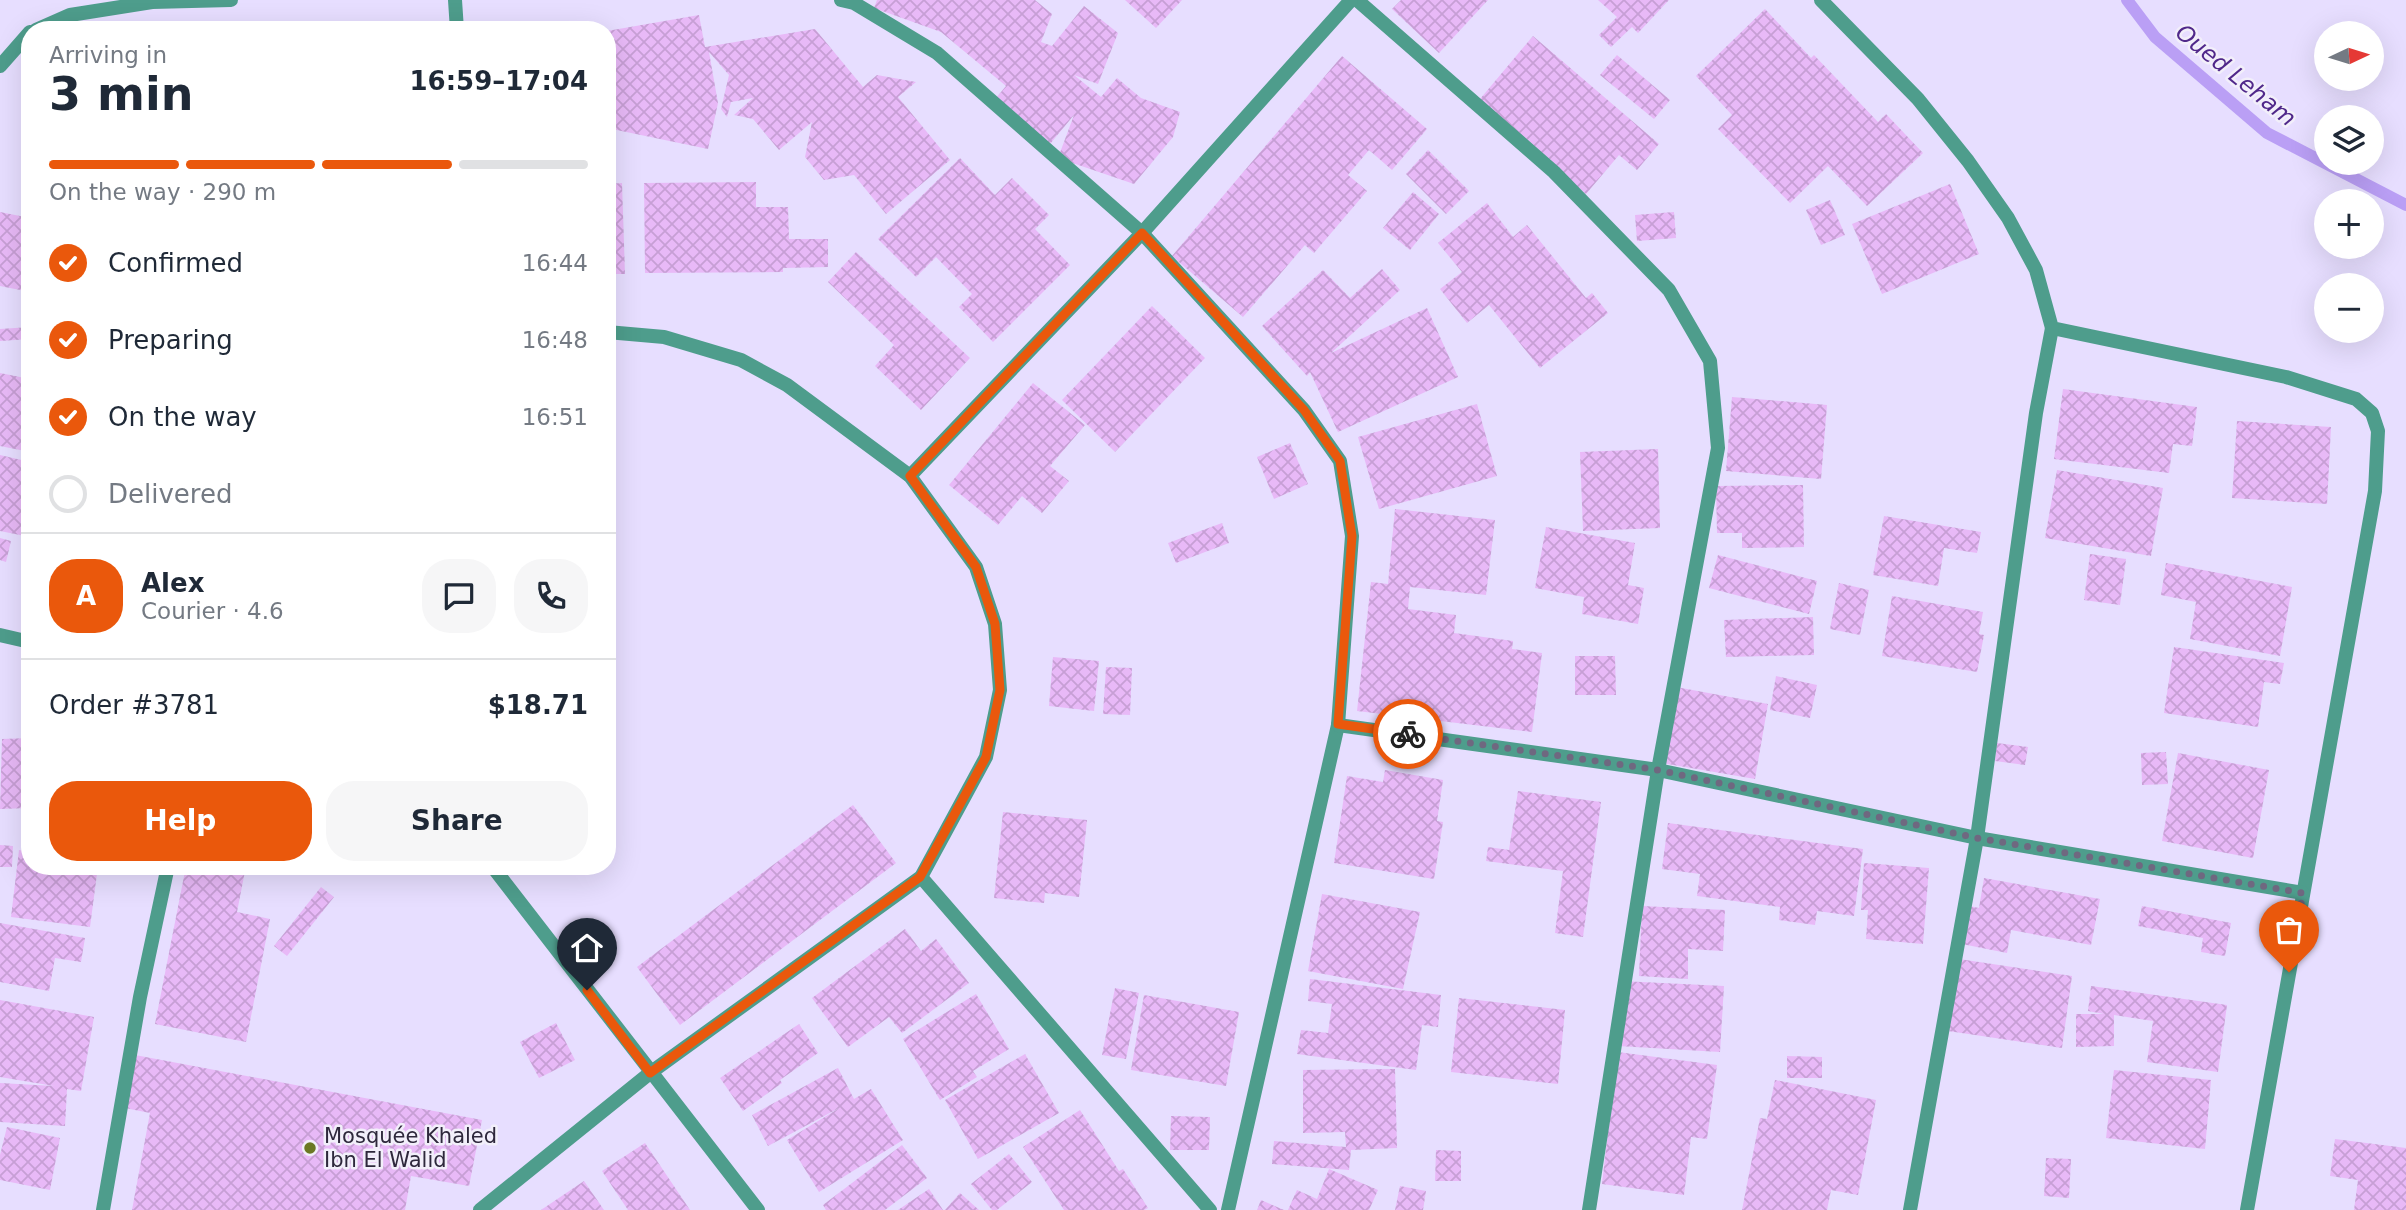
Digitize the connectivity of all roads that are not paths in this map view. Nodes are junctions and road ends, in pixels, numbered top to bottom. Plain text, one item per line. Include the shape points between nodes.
1 (231, 0) edge
2 (455, 0) edge
3 (841, 0) edge
4 (1351, 0) edge
5 (1357, 0) edge
6 (1821, 0) edge
7 (56, 21) edge
8 (456, 21) edge
9 (21, 42) edge
10 (0, 66) edge
11 (1142, 233) junction
12 (2052, 328) junction
13 (616, 333) edge
14 (910, 476) junction
15 (0, 635) edge
16 (21, 640) edge
17 (1338, 724) junction
18 (1658, 770) junction
19 (1977, 838) junction
20 (166, 875) edge
21 (499, 875) edge
22 (920, 877) junction
23 (2303, 893) junction
24 (650, 1073) junction
25 (103, 1210) edge
26 (480, 1210) edge
27 (758, 1210) edge
28 (1210, 1210) edge
29 (1228, 1210) edge
30 (1589, 1210) edge
31 (1910, 1210) edge
32 (2247, 1210) edge

1 - 7 street via 152,2
2 - 8 street
3 - 11 street via 854,3 937,53
4 - 11 street
5 - 18 street via 1554,172 1669,290 1710,361 1718,448
6 - 12 street via 1918,99 1976,172 2036,270
9 - 10 street
11 - 14 street
11 - 17 street via 1304,410 1340,461 1352,536
12 - 19 street
12 - 23 street via 2286,377 2356,399 2372,413 2378,431 2375,491
13 - 14 street via 664,337 741,360 787,385
14 - 22 street via 976,567 995,624 1000,690 986,757
15 - 16 street
17 - 18 street
17 - 29 street
18 - 19 street
18 - 30 street
19 - 23 street
19 - 31 street
20 - 25 street
21 - 24 street
22 - 24 street
22 - 28 street
23 - 32 street
24 - 26 street
24 - 27 street

